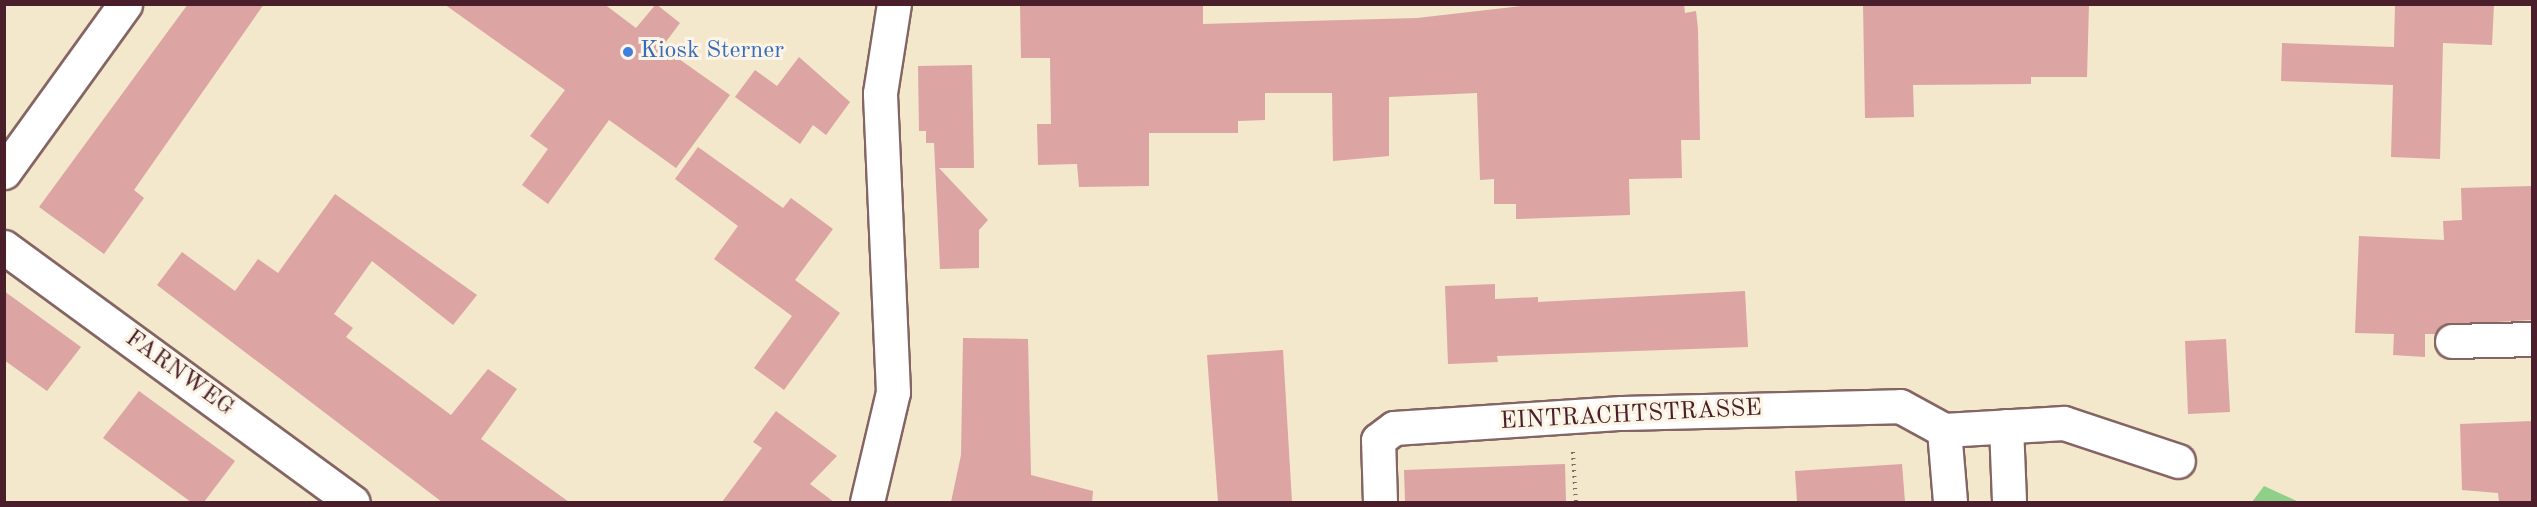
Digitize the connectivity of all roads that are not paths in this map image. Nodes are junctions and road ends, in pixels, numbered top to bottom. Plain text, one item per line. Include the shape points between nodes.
1 (125, 4) edge
2 (894, 4) edge
3 (4, 172) edge
4 (4, 247) edge
5 (2532, 339) edge
6 (2452, 341) dead end
7 (2006, 426) junction
8 (1944, 430) junction
9 (2178, 461) dead end
10 (353, 502) edge
11 (867, 502) edge
12 (1380, 502) edge
13 (1950, 502) edge
14 (2009, 502) edge

1 - 3 street
2 - 11 street via 880,93 893,392
4 - 10 street, FARNWEG
5 - 6 street
7 - 8 street
7 - 9 street via 2064,423
7 - 14 street
8 - 12 street, EINTRACHTSTRASSE via 1900,406 1572,417 1394,428 1378,440
8 - 13 street

